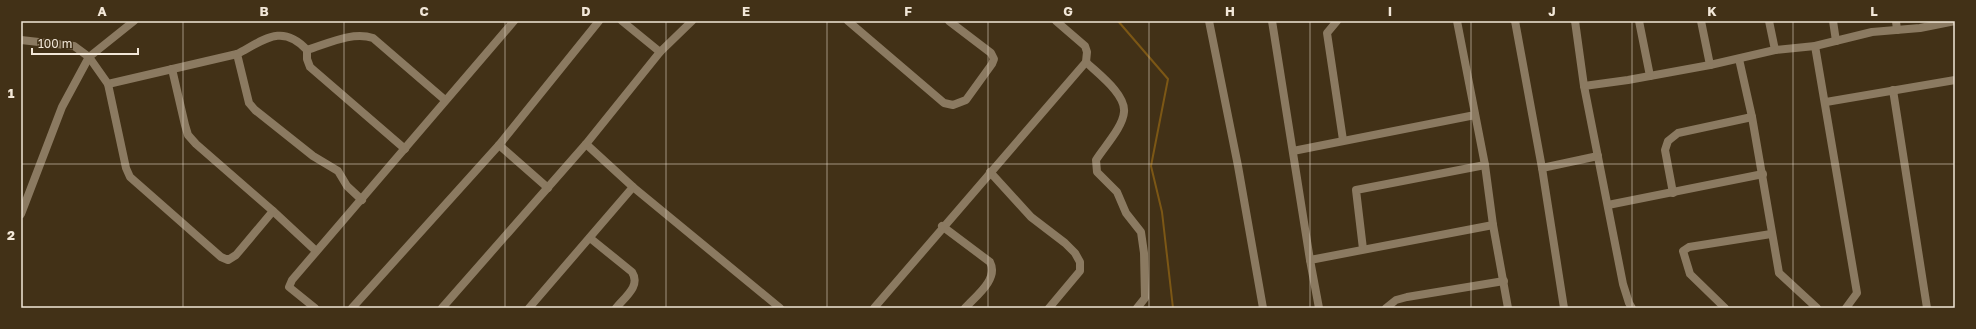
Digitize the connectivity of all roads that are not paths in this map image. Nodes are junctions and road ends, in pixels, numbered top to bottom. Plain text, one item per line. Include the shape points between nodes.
1 (134, 21) edge
2 (514, 21) edge
3 (599, 21) edge
4 (622, 21) edge
5 (692, 21) edge
6 (848, 21) edge
7 (949, 21) edge
8 (1056, 21) edge
9 (1209, 21) edge
10 (1272, 21) edge
11 (1337, 21) edge
12 (1457, 21) edge
13 (1515, 21) edge
14 (1575, 21) edge
15 (1639, 21) edge
16 (1702, 21) edge
17 (1769, 21) edge
18 (1833, 21) edge
19 (1896, 21) edge
20 (1955, 21) edge
21 (1897, 30) junction
22 (21, 40) edge
23 (1836, 41) junction
24 (1815, 46) junction
25 (307, 50) junction
26 (1775, 50) junction
27 (660, 52) junction
28 (237, 54) junction
29 (89, 57) junction
30 (1739, 59) junction
31 (1086, 62) junction
32 (1710, 66) junction
33 (172, 69) junction
34 (1650, 76) junction
35 (1955, 80) edge
36 (108, 84) junction
37 (1584, 86) junction
38 (1892, 90) junction
39 (445, 100) junction
40 (1826, 102) junction
41 (1475, 116) junction
42 (1752, 117) junction
43 (1343, 140) junction
44 (586, 144) junction
45 (498, 145) junction
46 (405, 150) junction
47 (1293, 151) junction
48 (1598, 156) junction
49 (1485, 165) junction
50 (1542, 168) junction
51 (990, 172) junction
52 (1763, 174) junction
53 (548, 188) junction
54 (633, 188) junction
55 (1673, 193) junction
56 (362, 200) junction
57 (1608, 204) junction
58 (273, 211) junction
59 (21, 214) edge
60 (1493, 225) junction
61 (942, 226) junction
62 (1771, 234) junction
63 (590, 238) junction
64 (1363, 249) junction
65 (316, 251) junction
66 (1310, 260) junction
67 (1504, 281) junction
68 (314, 308) edge
69 (352, 308) edge
70 (442, 308) edge
71 (529, 308) edge
72 (616, 308) edge
73 (780, 308) edge
74 (874, 308) edge
75 (966, 308) edge
76 (1049, 308) edge
77 (1137, 308) edge
78 (1263, 308) edge
79 (1319, 308) edge
80 (1386, 308) edge
81 (1508, 308) edge
82 (1564, 308) edge
83 (1632, 308) edge
84 (1725, 308) edge
85 (1817, 308) edge
86 (1846, 308) edge
87 (1927, 308) edge

1 - 29 street
2 - 39 street
3 - 45 street
4 - 27 street
5 - 27 street
6 - 7 street via 944,103 953,105 966,100 994,59 991,53
8 - 31 street via 1085,46
9 - 78 street
10 - 47 street
11 - 43 street via 1328,33
12 - 41 street
13 - 50 street
14 - 37 street
15 - 34 street
16 - 32 street
17 - 26 street
18 - 23 street
19 - 21 street
20 - 21 street
21 - 23 street via 1872,32
22 - 29 street via 74,46
23 - 24 street
24 - 26 street
24 - 40 street
25 - 28 street via 294,38 274,35
25 - 39 street via 356,36 372,38
25 - 46 street via 310,67
26 - 30 street
27 - 44 street
28 - 33 street
28 - 56 street via 249,103 254,110 313,156 338,171 347,186
29 - 36 street
29 - 59 street via 62,107
30 - 32 street
30 - 42 street
31 - 51 street
31 - 77 street via 1118,94 1123,105 1124,113 1120,123 1096,160 1096,166 1097,172 1117,192 1126,213 1141,232 1145,298
32 - 34 street
33 - 36 street
33 - 58 street via 188,135
34 - 37 street
35 - 38 street
36 - 58 street via 130,177 221,257 228,260 236,256
37 - 48 street
38 - 40 street
38 - 87 street
39 - 46 street
40 - 86 street via 1857,293
41 - 43 street
41 - 49 street
42 - 52 street
42 - 55 street via 1678,133 1668,141 1664,150
43 - 47 street
44 - 53 street
44 - 54 street
45 - 53 street
45 - 69 street
46 - 56 street
47 - 66 street
48 - 50 street
48 - 57 street
49 - 60 street
49 - 64 street via 1356,190
50 - 82 street
51 - 61 street
51 - 76 street via 1031,216 1075,253 1080,262 1080,271
52 - 55 street
52 - 62 street
53 - 70 street
54 - 63 street
54 - 73 street
55 - 57 street
56 - 65 street
57 - 83 street via 1623,284
58 - 65 street
60 - 64 street
60 - 67 street
61 - 74 street
61 - 75 street via 990,262 993,268 992,276
62 - 84 street via 1690,247 1683,251 1690,274
62 - 85 street via 1779,273
63 - 71 street
63 - 72 street via 636,278 635,284
64 - 66 street
65 - 68 street via 289,287
66 - 79 street
67 - 80 street via 1407,297 1396,300
67 - 81 street

